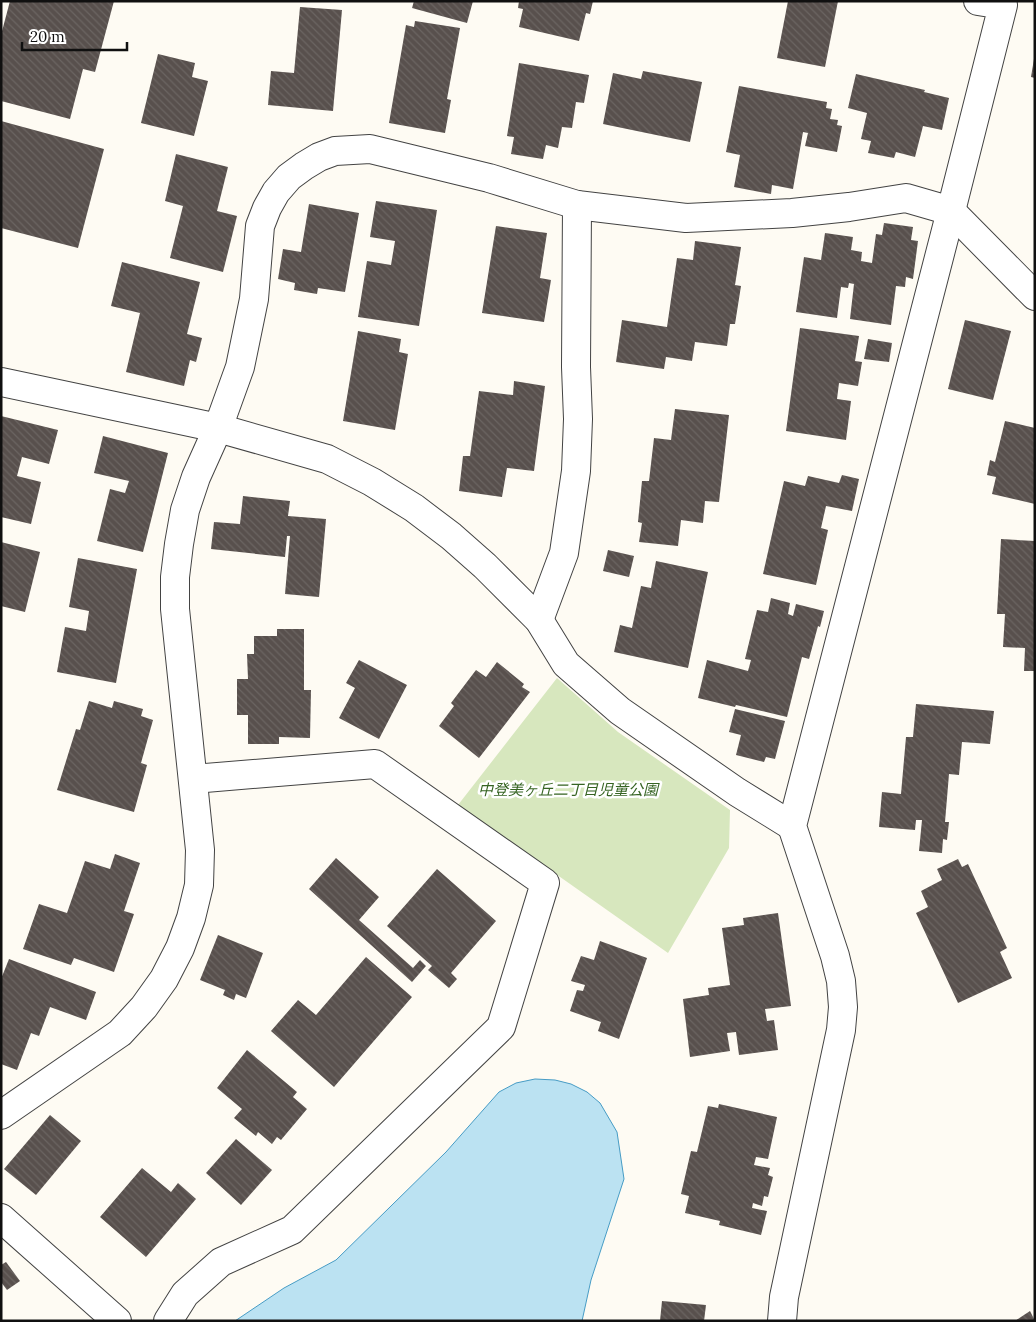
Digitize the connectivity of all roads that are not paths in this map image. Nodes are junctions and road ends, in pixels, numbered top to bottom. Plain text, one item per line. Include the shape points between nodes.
1 (978, 1) edge
2 (577, 205) junction
3 (951, 211) junction
4 (1035, 296) edge
5 (1, 382) edge
6 (218, 428) junction
7 (539, 620) junction
8 (193, 779) junction
9 (792, 826) junction
10 (1, 1115) edge
11 (1, 1218) edge
12 (117, 1321) edge
13 (168, 1321) edge
14 (782, 1321) edge

1 - 3 street via 1003,5
2 - 3 street via 686,218 792,213 906,198
2 - 6 street via 490,178 370,149 335,151 304,166 276,192 260,226 248,333
2 - 7 street via 576,471 564,553
3 - 4 street
3 - 9 street
5 - 6 street
6 - 7 street via 326,459 372,482 451,536
6 - 8 street via 185,510 175,577 175,609
7 - 9 street via 566,664 620,711
8 - 10 street via 200,850 199,885 180,948 164,979 120,1032
8 - 13 street via 375,764 546,882 501,1026 292,1230 220,1262 185,1294
9 - 14 street via 835,956 843,1007 841,1030 784,1297
11 - 12 street

